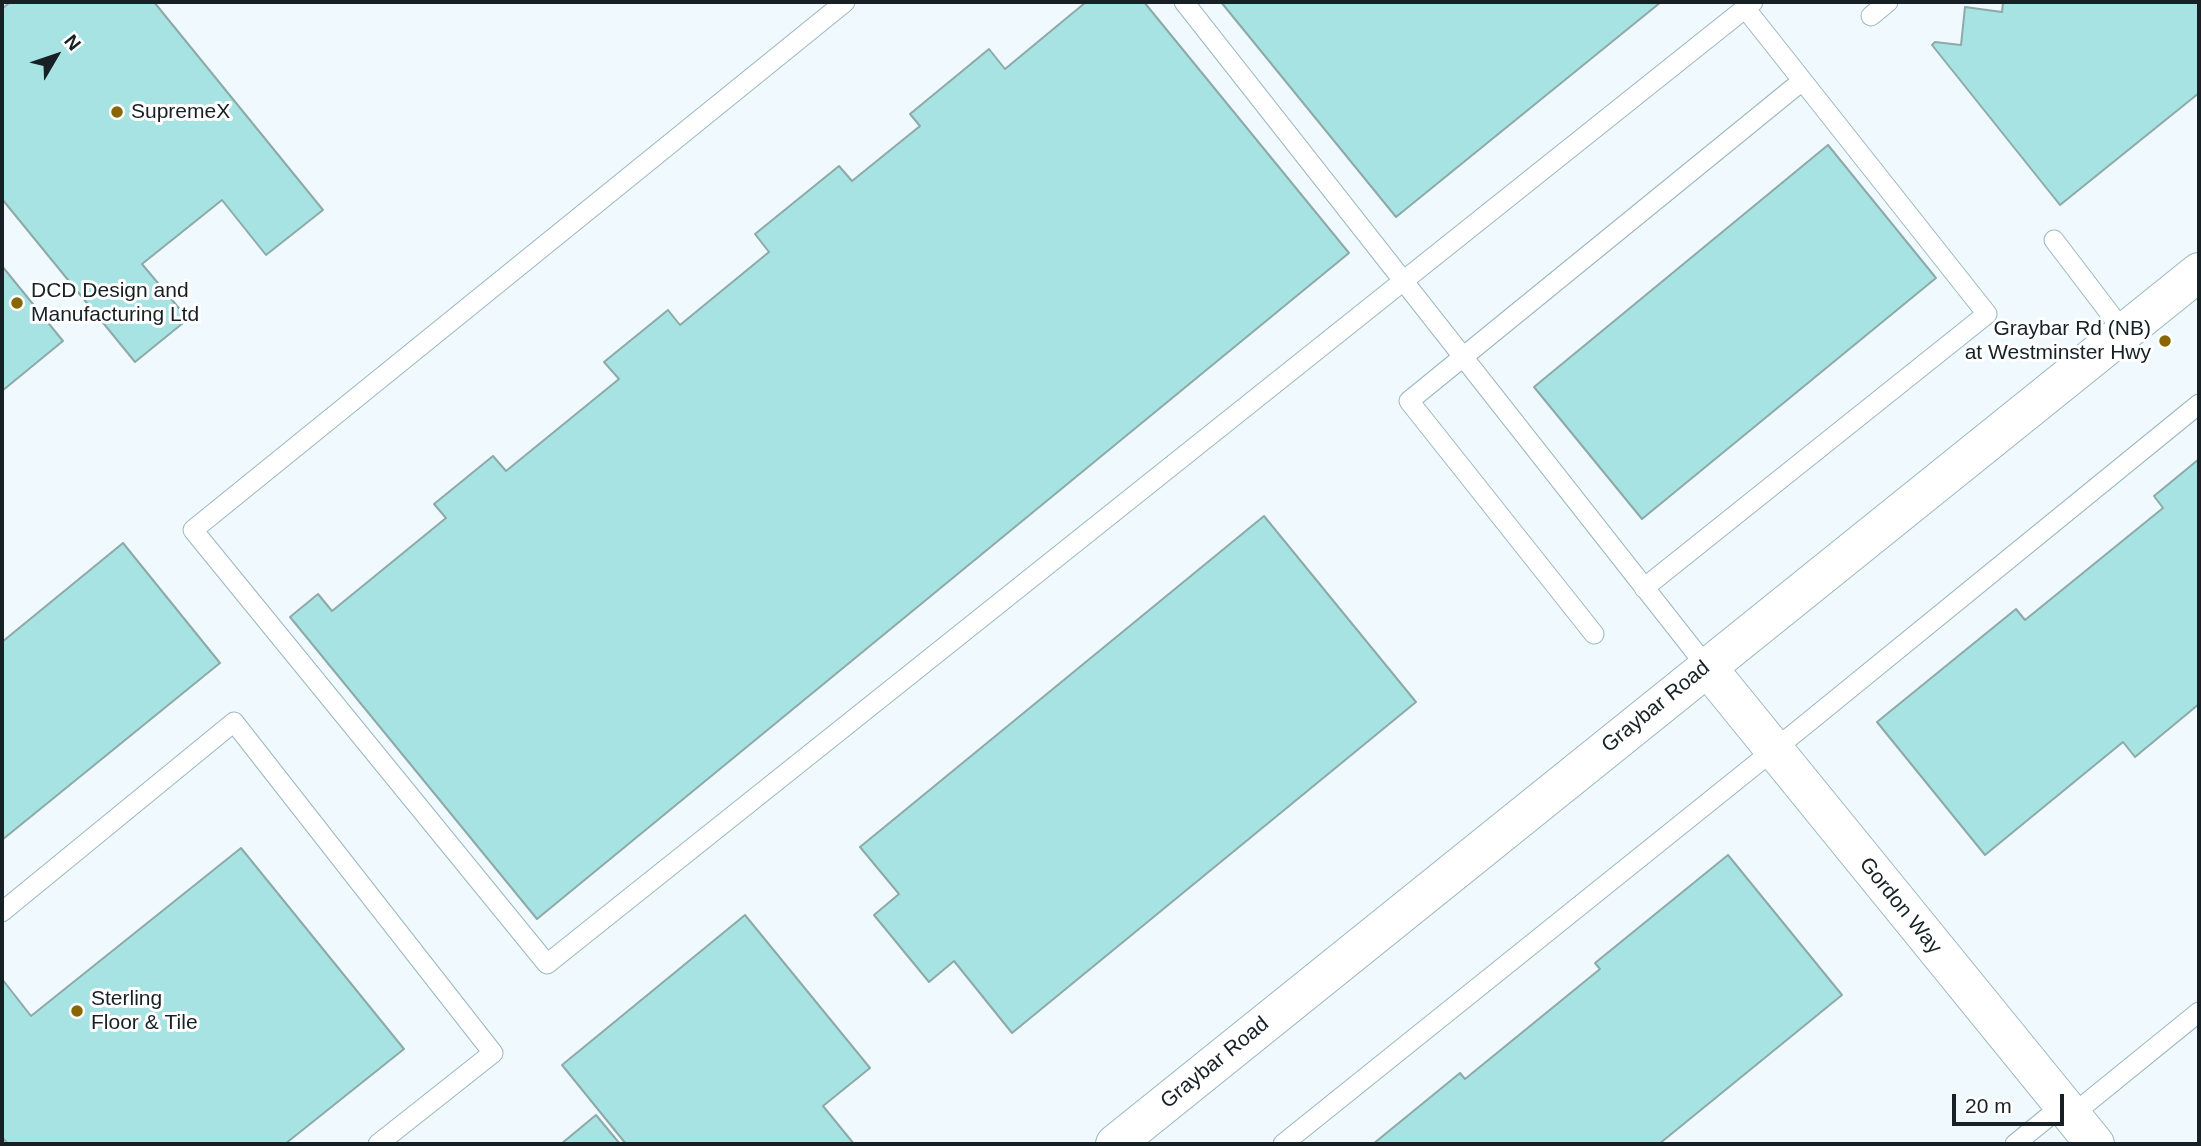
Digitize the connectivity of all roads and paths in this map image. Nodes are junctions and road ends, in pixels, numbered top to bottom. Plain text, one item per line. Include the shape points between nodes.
1 (845, 2) edge
2 (1184, 2) edge
3 (1888, 2) edge
4 (1749, 5) edge
5 (1871, 16) dead end
6 (1802, 81) junction
7 (2054, 240) dead end
8 (2199, 272) edge
9 (1404, 282) junction
10 (2124, 332) junction
11 (1463, 357) junction
12 (2199, 404) edge
13 (1644, 588) junction
14 (1594, 635) dead end
15 (1707, 667) junction
16 (1774, 750) junction
17 (2, 912) edge
18 (2199, 1013) edge
19 (2076, 1122) edge
20 (378, 1144) edge
21 (1115, 1144) edge
22 (1283, 1144) edge
23 (2015, 1144) edge

1 - 9 lane via 193,530 547,964
2 - 9 lane
3 - 5 lane
4 - 6 lane
4 - 9 lane
6 - 11 lane
6 - 13 lane via 1987,314
7 - 10 lane
8 - 10 street, Graybar Road
9 - 11 lane
10 - 15 street, Graybar Road
11 - 13 lane
11 - 14 lane via 1409,401
12 - 16 lane
13 - 15 lane
15 - 16 street, Gordon Way
15 - 21 street, Graybar Road
16 - 19 street, Gordon Way
16 - 22 lane
17 - 20 lane via 234,722 492,1053
18 - 19 lane
19 - 23 lane

